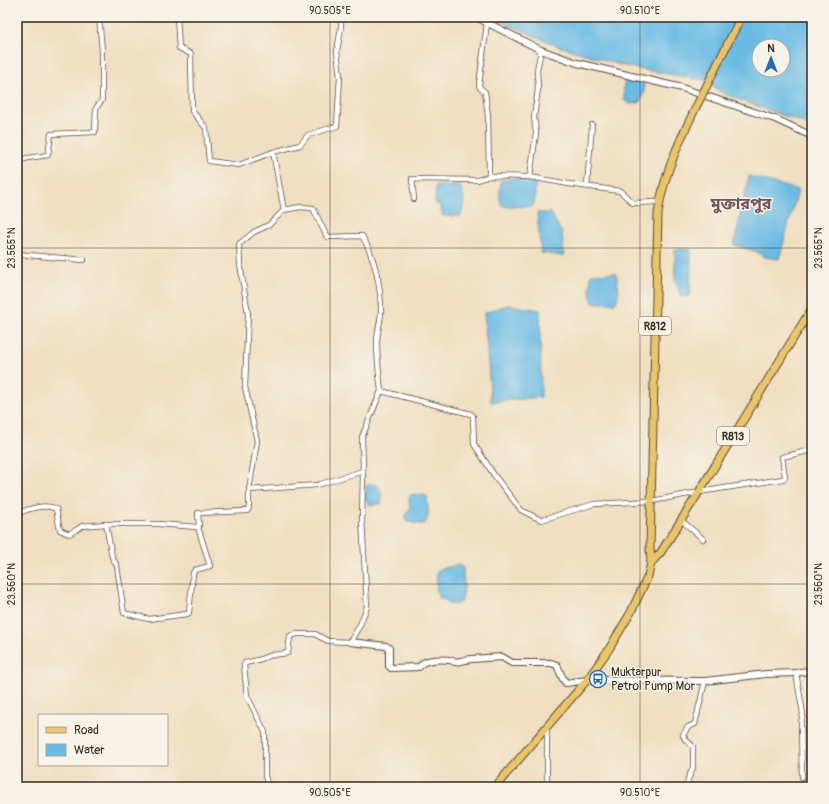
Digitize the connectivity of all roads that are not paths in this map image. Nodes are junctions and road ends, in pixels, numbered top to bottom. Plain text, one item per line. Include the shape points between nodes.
1 (99, 17) edge
2 (177, 17) edge
3 (341, 17) edge
4 (476, 17) edge
5 (741, 17) edge
6 (488, 23) junction
7 (541, 50) junction
8 (592, 125) dead end
9 (812, 136) edge
10 (273, 152) junction
11 (17, 161) edge
12 (489, 176) junction
13 (530, 177) junction
14 (587, 186) junction
15 (414, 199) dead end
16 (660, 200) junction
17 (284, 210) junction
18 (17, 254) edge
19 (84, 260) dead end
20 (812, 308) edge
21 (381, 391) junction
22 (812, 450) edge
23 (363, 471) junction
24 (249, 490) junction
25 (700, 492) junction
26 (652, 502) junction
27 (17, 514) edge
28 (681, 520) junction
29 (106, 524) junction
30 (198, 527) junction
31 (703, 539) dead end
32 (651, 563) junction
33 (350, 642) junction
34 (812, 670) edge
35 (796, 673) junction
36 (587, 680) junction
37 (705, 681) junction
38 (547, 728) junction
39 (802, 777) dead end
40 (268, 787) edge
41 (495, 787) edge
42 (547, 787) edge
43 (687, 787) edge

1 - 11 street via 102,100 96,108 95,132 51,134 48,155
2 - 10 street via 179,48 191,54 192,111 206,128 209,161 239,165
3 - 10 street via 337,51 340,77 337,126 308,135 300,145
4 - 6 street
5 - 16 main road, R812, bridge via 676,149
6 - 7 street
6 - 12 street via 479,85 485,92 488,116
7 - 9 street via 577,63 682,88 775,119
7 - 13 street via 534,117 536,134
8 - 14 street
10 - 17 street
12 - 13 street
12 - 15 street via 478,180 412,179
13 - 14 street
14 - 16 street via 620,191 633,203
16 - 26 main road, R812 via 657,232
17 - 21 street via 313,208 327,237 363,237 373,260 381,312 377,341
17 - 24 street via 269,225 254,232 239,244 248,314 245,387 257,441
18 - 19 street
20 - 25 main road, R813
21 - 23 street via 362,437
21 - 26 street via 471,414 474,444 494,475 521,510 542,520 594,504
22 - 25 street via 782,457 785,476 783,480
23 - 24 street via 317,485
23 - 33 street via 362,520 367,607
24 - 30 street via 247,510 198,513
25 - 26 street
25 - 28 main road, R813
26 - 32 main road, R812
27 - 29 street via 34,508 54,508 60,530 69,534 82,526
28 - 31 street
28 - 32 main road, R813
29 - 30 street
29 - 30 street via 112,557 117,566 124,613 149,619 189,613 192,573 210,566
32 - 36 main road, R812 via 648,576 631,612
33 - 36 street via 386,646 389,648 391,668 419,667 424,662 431,661 455,662 502,657 512,663 557,665 566,683
33 - 40 street via 328,641 315,634 296,634 290,636 288,653 245,663 247,696 264,732 264,776
34 - 35 street
35 - 37 street
35 - 39 street via 803,714
36 - 37 street
36 - 38 main road, R812
37 - 43 street via 695,724 688,727 683,735 693,747 693,768
38 - 41 main road, R812
38 - 42 street

